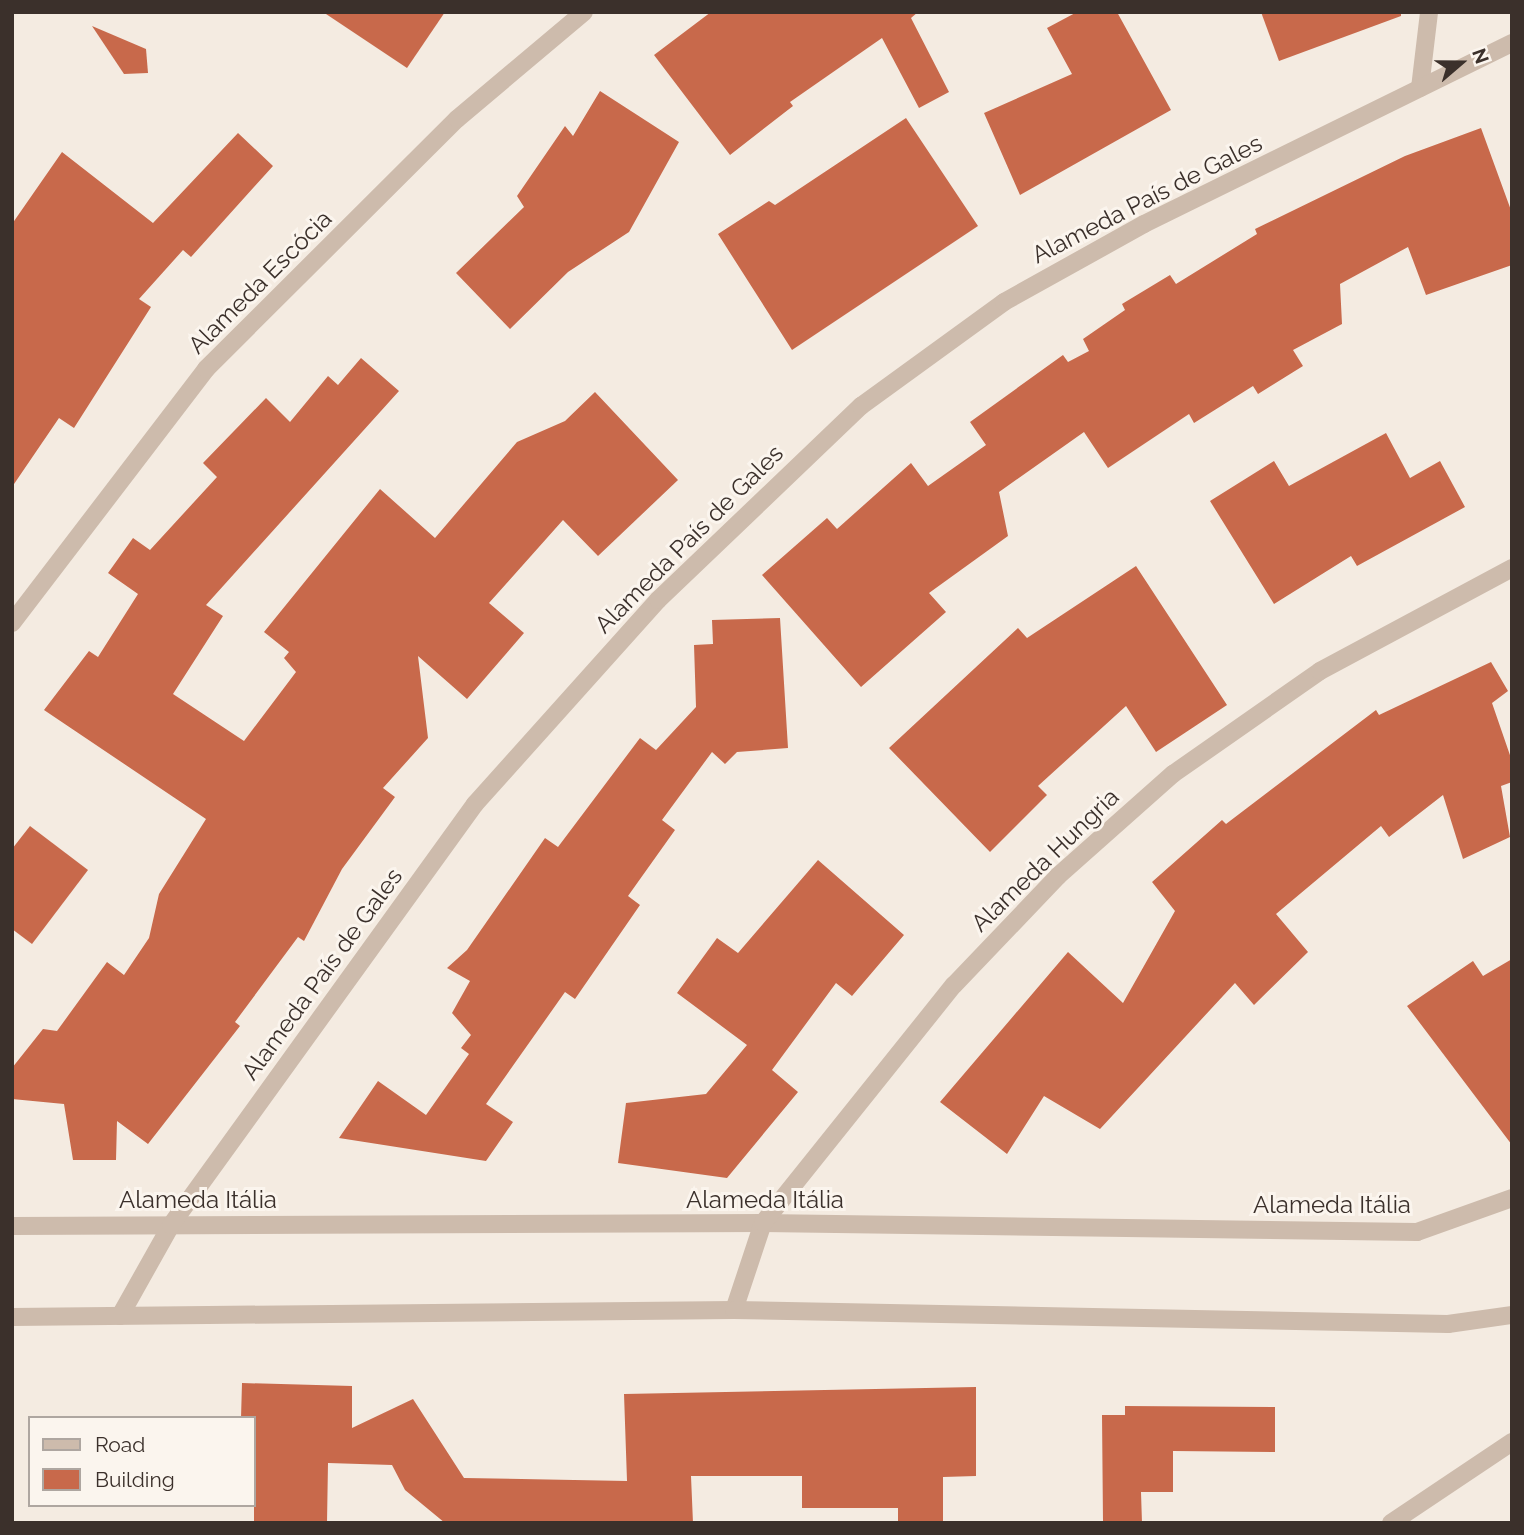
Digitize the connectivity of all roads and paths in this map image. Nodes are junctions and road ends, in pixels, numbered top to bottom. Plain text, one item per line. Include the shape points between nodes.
1 (584, 12) edge
2 (1429, 12) edge
3 (1512, 43) edge
4 (1420, 88) junction
5 (1512, 568) edge
6 (12, 623) edge
7 (1512, 1198) edge
8 (762, 1223) junction
9 (171, 1225) junction
10 (12, 1226) edge
11 (734, 1310) junction
12 (1512, 1315) edge
13 (120, 1316) junction
14 (12, 1317) edge
15 (1512, 1442) edge
16 (1391, 1523) edge

1 - 6 street, Alameda Escócia via 457,119 206,369
2 - 4 street
3 - 4 street, Alameda País de Gales
4 - 9 street, Alameda País de Gales via 1004,302 861,406 657,600 475,804
5 - 8 street, Alameda Hungria via 1320,671 1173,774 1058,876 954,985
7 - 8 street, Alameda Itália via 1417,1232
8 - 9 street, Alameda Itália
8 - 11 street, Alameda Hungria
9 - 10 street, Alameda Itália
9 - 13 street, Alameda País de Gales
11 - 12 street via 1164,1322 1448,1324
11 - 13 street
13 - 14 street
15 - 16 street

